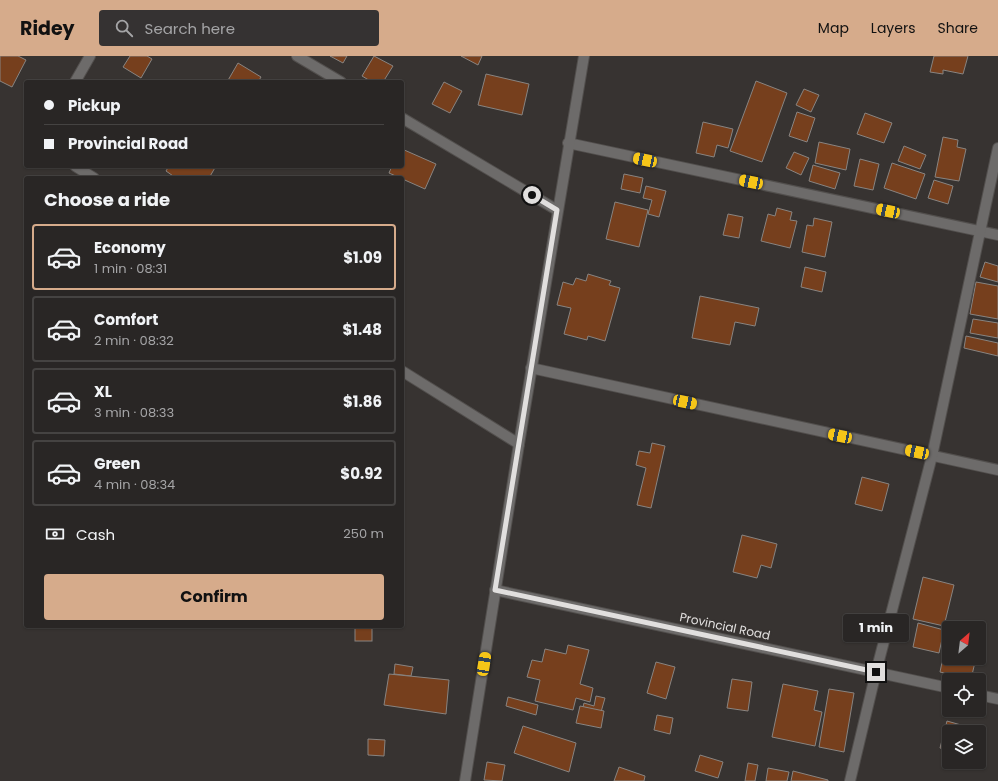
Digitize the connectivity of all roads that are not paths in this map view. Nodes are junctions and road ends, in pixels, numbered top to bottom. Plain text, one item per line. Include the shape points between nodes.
1 (90, 56) edge
2 (297, 56) edge
3 (584, 56) edge
4 (76, 80) edge
5 (338, 80) edge
6 (404, 119) edge
7 (568, 143) junction
8 (998, 148) edge
9 (78, 168) edge
10 (91, 176) edge
11 (557, 210) junction
12 (980, 231) junction
13 (998, 235) edge
14 (531, 368) junction
15 (404, 372) edge
16 (519, 444) junction
17 (932, 456) junction
18 (998, 470) edge
19 (495, 590) junction
20 (876, 672) junction
21 (942, 686) edge
22 (986, 696) edge
23 (998, 699) edge
24 (465, 781) edge
25 (850, 781) edge

1 - 4 street
2 - 5 street
3 - 7 street
6 - 11 street
7 - 11 street
7 - 12 street
8 - 12 street
9 - 10 street
11 - 14 street
12 - 13 street
12 - 17 street
14 - 16 street
14 - 17 street
15 - 16 street
16 - 19 street
17 - 18 street
17 - 20 street
19 - 20 street, Provincial Road
19 - 24 street
20 - 21 street, Provincial Road
20 - 25 street
22 - 23 street

